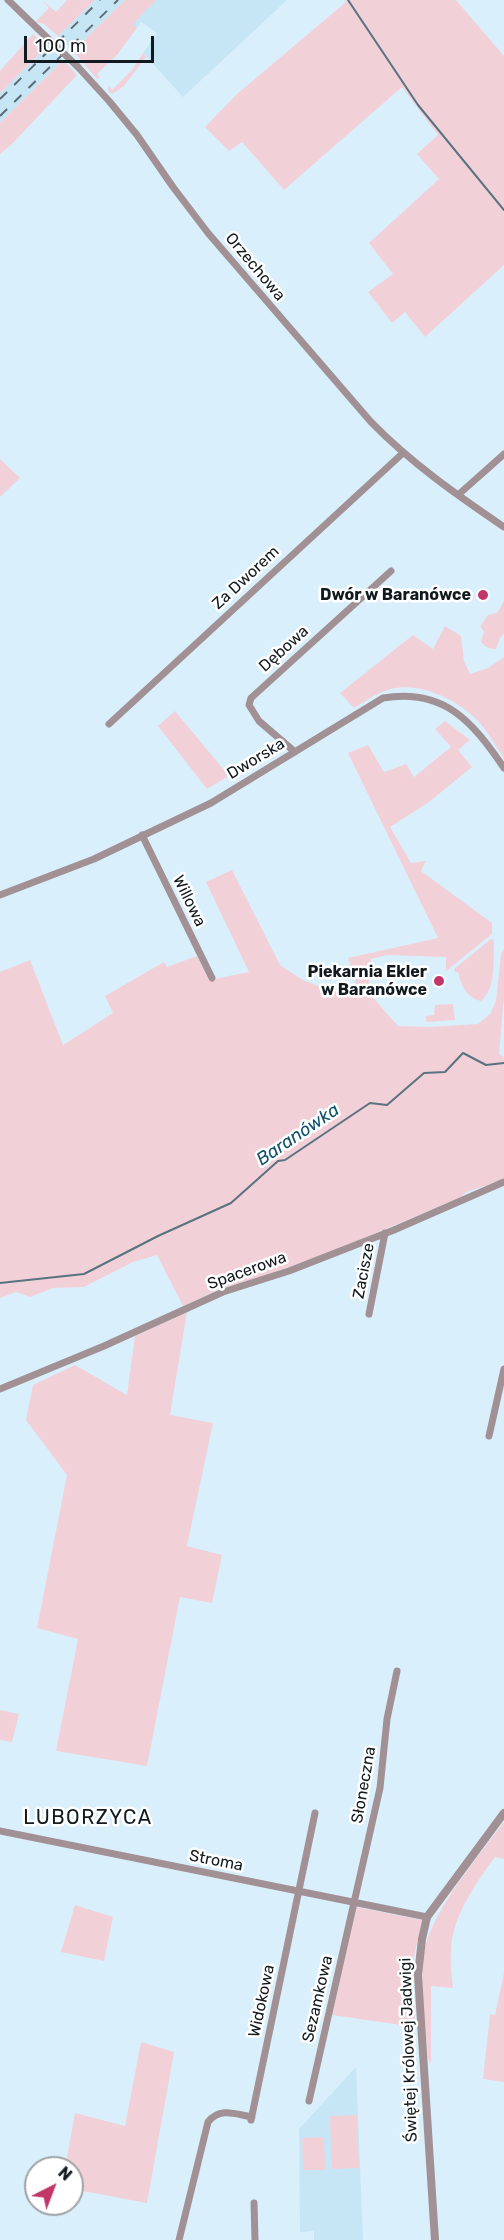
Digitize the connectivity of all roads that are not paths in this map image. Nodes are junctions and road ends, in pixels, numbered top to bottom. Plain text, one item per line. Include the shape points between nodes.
1 (8, 0) edge
2 (403, 453) junction
3 (504, 454) edge
4 (458, 495) junction
5 (504, 527) edge
6 (391, 570) dead end
7 (109, 724) dead end
8 (295, 752) junction
9 (504, 768) edge
10 (142, 835) junction
11 (0, 895) edge
12 (212, 978) dead end
13 (504, 1182) edge
14 (385, 1233) junction
15 (369, 1314) dead end
16 (504, 1370) edge
17 (0, 1389) edge
18 (489, 1436) dead end
19 (396, 1671) dead end
20 (504, 1813) edge
21 (315, 1814) dead end
22 (0, 1831) edge
23 (299, 1891) junction
24 (354, 1902) junction
25 (427, 1917) junction
26 (309, 2101) dead end
27 (254, 2203) dead end
28 (179, 2240) edge
29 (255, 2240) edge
30 (435, 2240) edge

1 - 2 street, Orzechowa, bridge via 109,101 215,241 351,400
2 - 4 street, Orzechowa
2 - 7 street, Za Dworem
3 - 4 street
4 - 5 street, Orzechowa
6 - 8 street, Dębowa via 251,698 249,705 259,721
8 - 9 street, Dworska via 383,698 403,695 432,699 454,710 483,736
8 - 10 street, Dworska via 210,802
10 - 11 street, Dworska via 94,859
10 - 12 street, Willowa
13 - 14 street, Spacerowa
14 - 15 street, Zacisze
14 - 17 street, Spacerowa via 224,1292
16 - 18 street
19 - 24 street, Słoneczna via 380,1788
20 - 25 street, Świętej Królowej Jadwigi
21 - 23 street, Widokowa
22 - 23 street, Stroma
23 - 24 street, Stroma
23 - 28 street, Widokowa via 252,2118 222,2111 208,2122
24 - 25 street, Stroma
24 - 26 street, Sezamkowa
25 - 30 street, Świętej Królowej Jadwigi via 418,1975
27 - 29 street

